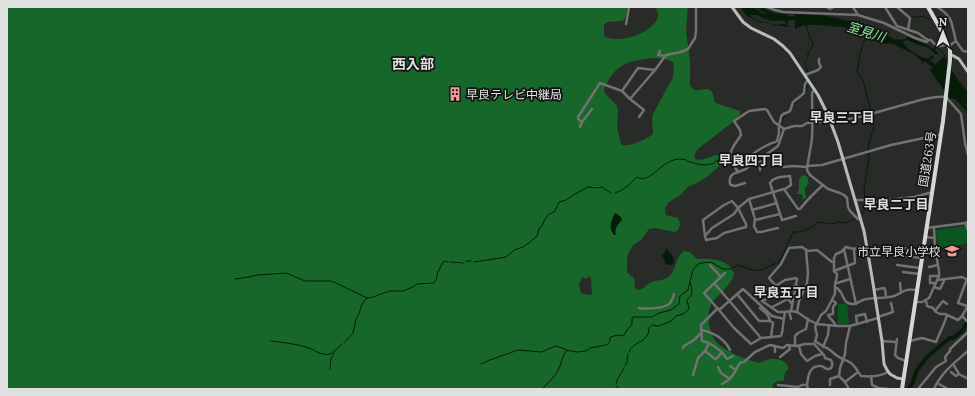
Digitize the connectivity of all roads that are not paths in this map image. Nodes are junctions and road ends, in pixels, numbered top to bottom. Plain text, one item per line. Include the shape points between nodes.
1 (628, 7) edge
2 (696, 7) edge
3 (732, 7) edge
4 (767, 7) edge
5 (826, 7) edge
6 (834, 7) edge
7 (853, 7) edge
8 (885, 7) edge
9 (897, 7) edge
10 (928, 7) edge
11 (938, 7) edge
12 (858, 15) junction
13 (626, 24) dead end
14 (908, 30) junction
15 (928, 40) junction
16 (956, 41) junction
17 (948, 45) junction
18 (660, 51) dead end
19 (968, 52) edge
20 (950, 54) junction
21 (666, 56) junction
22 (819, 60) dead end
23 (655, 70) junction
24 (968, 72) edge
25 (808, 74) junction
26 (808, 80) junction
27 (814, 90) junction
28 (622, 91) junction
29 (946, 96) junction
30 (630, 99) junction
31 (592, 109) dead end
32 (639, 117) dead end
33 (582, 122) junction
34 (831, 122) junction
35 (813, 123) junction
36 (779, 125) junction
37 (580, 127) dead end
38 (784, 129) junction
39 (940, 135) junction
40 (968, 155) edge
41 (733, 160) junction
42 (843, 160) junction
43 (756, 162) junction
44 (760, 162) junction
45 (807, 166) junction
46 (783, 167) dead end
47 (760, 170) dead end
48 (738, 172) junction
49 (745, 183) dead end
50 (823, 185) junction
51 (785, 189) junction
52 (773, 192) junction
53 (932, 194) junction
54 (749, 199) junction
55 (855, 200) junction
56 (777, 203) junction
57 (738, 208) junction
58 (752, 210) junction
59 (780, 214) junction
60 (796, 216) dead end
61 (860, 219) junction
62 (755, 220) junction
63 (966, 222) edge
64 (934, 227) junction
65 (778, 228) dead end
66 (927, 228) junction
67 (968, 230) edge
68 (705, 236) junction
69 (925, 237) junction
70 (934, 238) junction
71 (866, 245) junction
72 (844, 249) junction
73 (854, 249) junction
74 (806, 250) junction
75 (923, 252) junction
76 (936, 253) junction
77 (910, 256) junction
78 (922, 258) junction
79 (834, 262) junction
80 (710, 265) dead end
81 (897, 265) dead end
82 (848, 266) junction
83 (903, 266) junction
84 (929, 266) dead end
85 (938, 266) junction
86 (920, 268) junction
87 (834, 271) junction
88 (725, 273) dead end
89 (919, 274) junction
90 (939, 276) junction
91 (721, 277) junction
92 (850, 278) junction
93 (943, 279) junction
94 (967, 280) edge
95 (936, 282) junction
96 (714, 283) junction
97 (835, 283) junction
98 (900, 283) dead end
99 (776, 285) junction
100 (796, 285) junction
101 (835, 287) junction
102 (934, 287) junction
103 (804, 290) junction
104 (874, 290) junction
105 (917, 290) junction
106 (782, 292) junction
107 (901, 292) junction
108 (674, 294) dead end
109 (737, 294) junction
110 (756, 294) dead end
111 (886, 297) junction
112 (875, 298) junction
113 (788, 299) junction
114 (832, 300) junction
115 (926, 300) junction
116 (729, 301) junction
117 (891, 302) dead end
118 (915, 302) junction
119 (792, 304) junction
120 (856, 304) junction
121 (948, 304) dead end
122 (968, 306) edge
123 (772, 307) junction
124 (639, 308) dead end
125 (760, 308) dead end
126 (718, 309) junction
127 (790, 311) junction
128 (934, 311) junction
129 (785, 312) junction
130 (797, 312) junction
131 (947, 315) junction
132 (962, 316) junction
133 (878, 318) junction
134 (784, 319) junction
135 (791, 319) dead end
136 (808, 319) junction
137 (770, 321) junction
138 (967, 321) edge
139 (867, 322) junction
140 (817, 324) junction
141 (857, 324) junction
142 (829, 325) junction
143 (836, 326) junction
144 (850, 326) junction
145 (701, 331) junction
146 (968, 332) edge
147 (771, 337) junction
148 (761, 338) junction
149 (882, 341) junction
150 (909, 341) junction
151 (815, 342) junction
152 (709, 343) junction
153 (789, 345) junction
154 (775, 346) junction
155 (797, 346) junction
156 (823, 347) junction
157 (683, 348) dead end
158 (730, 350) dead end
159 (705, 351) junction
160 (722, 352) junction
161 (775, 352) dead end
162 (968, 352) edge
163 (822, 354) junction
164 (733, 356) dead end
165 (780, 357) dead end
166 (843, 360) junction
167 (906, 361) junction
168 (953, 364) junction
169 (730, 366) dead end
170 (718, 367) dead end
171 (736, 370) junction
172 (858, 372) junction
173 (888, 372) junction
174 (951, 372) dead end
175 (959, 374) junction
176 (692, 375) dead end
177 (839, 376) junction
178 (871, 376) junction
179 (730, 378) junction
180 (903, 379) junction
181 (968, 379) edge
182 (845, 382) junction
183 (937, 383) junction
184 (722, 384) dead end
185 (778, 385) dead end
186 (807, 385) junction
187 (830, 385) dead end
188 (808, 389) edge
189 (850, 389) edge
190 (888, 389) edge
191 (902, 389) edge
192 (918, 389) edge
193 (934, 389) edge
194 (948, 389) edge

1 - 13 street
2 - 21 street via 695,38 688,49
3 - 25 main road via 751,28 784,46
4 - 12 street via 783,12
5 - 6 street
7 - 12 street
8 - 14 street via 897,26
9 - 14 street via 911,19
10 - 17 highway, 国道263号
11 - 16 street via 950,18
12 - 15 street via 884,22 915,38 927,42
14 - 15 street
15 - 17 street via 940,47
16 - 17 street
16 - 19 street via 963,51
17 - 20 highway, 国道263号
18 - 21 street via 658,55
20 - 24 main road via 959,59
20 - 29 highway, 国道263号
21 - 23 street
22 - 25 street via 821,67
23 - 28 street via 638,68
23 - 30 street
25 - 26 main road
26 - 27 main road
26 - 36 street via 804,93 793,102 790,111 782,115
27 - 34 main road
27 - 35 street
28 - 30 street
28 - 33 street via 600,83 578,117
29 - 34 street
29 - 39 highway, 国道263号
29 - 40 street via 961,114
30 - 32 street via 644,110
31 - 33 street
33 - 37 street
34 - 35 street
34 - 42 main road
35 - 38 street
35 - 45 street
36 - 38 street
36 - 41 street via 777,141 751,156
36 - 41 street via 765,109 749,111 734,121 741,135 731,150
38 - 44 street via 778,146
39 - 42 street via 891,145
39 - 53 highway, 国道263号
41 - 43 street
41 - 48 street
42 - 45 street
42 - 55 main road
43 - 44 street
43 - 48 street
44 - 47 street
45 - 46 street
45 - 50 street via 810,175
48 - 49 street via 730,176 731,186
50 - 51 street via 800,209
50 - 61 street via 844,195 850,212
51 - 52 street
51 - 52 street via 791,186 790,176 772,180 770,183
52 - 54 street
52 - 56 street
53 - 55 street via 872,202
53 - 66 highway, 国道263号
54 - 57 street
54 - 58 street
55 - 61 main road
56 - 58 street
56 - 59 street
57 - 68 street
57 - 68 street via 732,201 705,219
57 - 68 street via 746,227 724,233 717,238 706,240
58 - 62 street
59 - 60 street via 782,220
59 - 62 street
61 - 71 main road
62 - 65 street via 757,232
63 - 64 street
63 - 67 street
64 - 66 street
64 - 70 street
66 - 69 highway, 国道263号
69 - 70 street
69 - 75 highway, 国道263号
70 - 76 street
71 - 73 street
71 - 104 main road
72 - 73 street
72 - 79 street via 836,254
72 - 82 street
73 - 82 street via 855,263
74 - 79 street via 817,250
74 - 99 street via 802,246 789,248 781,264 769,278
74 - 103 street via 808,272
75 - 76 street
75 - 78 highway, 国道263号
76 - 85 street
77 - 77 street via 896,255 895,247 910,249
77 - 78 street
78 - 86 highway, 国道263号
79 - 87 street
80 - 91 street
81 - 83 street
82 - 87 street
82 - 92 street
83 - 86 street
83 - 89 street via 902,272
84 - 85 street
85 - 90 street
86 - 89 highway, 国道263号
87 - 97 street via 837,274
88 - 91 street
89 - 105 highway, 国道263号
90 - 95 street
90 - 95 street via 930,276 930,283
91 - 96 street
92 - 97 street
92 - 120 street
93 - 94 street via 962,277
93 - 95 street
93 - 102 street via 940,289
94 - 122 street via 958,303
95 - 102 street
96 - 116 street
96 - 126 street via 704,293
97 - 101 street
98 - 107 street
99 - 100 street via 796,278
99 - 106 street
99 - 110 street
100 - 103 street
100 - 106 street
100 - 119 street
101 - 114 street
101 - 120 street via 841,290 847,303
102 - 115 street
103 - 130 street
104 - 111 street via 884,288
104 - 112 main road
105 - 107 street via 907,289
105 - 118 highway, 国道263号
106 - 113 street
106 - 123 street via 762,301
107 - 111 street
108 - 124 street via 668,305 653,309
109 - 116 street
109 - 134 street via 743,289 772,316
109 - 137 street via 759,320
111 - 112 street
112 - 120 street
112 - 133 main road
113 - 119 street
113 - 123 street
114 - 140 street
114 - 143 street via 836,303 833,314 828,315
115 - 118 street
115 - 128 street via 927,306
116 - 126 street
116 - 148 street
117 - 133 street via 893,312
118 - 150 highway, 国道263号
119 - 127 street
121 - 128 street via 943,301
122 - 132 street
123 - 129 street via 778,312
125 - 137 street via 768,315
126 - 145 street via 701,325
126 - 148 street via 751,344
127 - 129 street
127 - 130 street
127 - 135 street
128 - 131 street
129 - 134 street
130 - 136 street
131 - 132 street via 958,320
131 - 150 street via 936,342 922,338
132 - 138 street
133 - 139 street
133 - 149 main road
134 - 147 street via 782,335
136 - 140 street
136 - 155 street via 807,329 795,336
137 - 147 street via 773,323
139 - 141 street
139 - 141 street via 865,314 856,316
140 - 142 street
140 - 151 street
141 - 144 street
142 - 143 street
142 - 156 street
143 - 144 street
144 - 166 street
145 - 152 street via 702,341
145 - 157 street
145 - 158 street via 724,341
146 - 192 street via 950,349 945,357 946,361 936,367
147 - 148 street
149 - 167 street via 897,340 895,355
149 - 173 main road via 884,362
150 - 167 highway, 国道263号
151 - 155 street
151 - 156 street
151 - 163 street
152 - 159 street
152 - 160 street
153 - 154 street via 783,348
153 - 155 street
153 - 165 street via 790,349
154 - 161 street
154 - 171 street via 770,345 755,352 740,363
155 - 163 street via 807,361
156 - 166 street
159 - 160 street via 715,359
159 - 176 street via 698,358
160 - 164 street via 727,359
162 - 168 street
163 - 186 street via 832,361 832,366 828,369 820,366 814,368 809,374
166 - 172 street via 852,363
166 - 177 street
167 - 180 highway, 国道263号
168 - 175 street
168 - 183 street
169 - 171 street
170 - 179 street via 721,373
171 - 179 street
172 - 178 street via 861,376
172 - 182 street
173 - 178 street
173 - 180 main road
174 - 175 street via 956,376
175 - 181 street
177 - 182 street
177 - 187 street via 830,379
178 - 190 street via 872,385
179 - 184 street
180 - 191 highway, 国道263号
182 - 189 street
183 - 193 street
183 - 194 street
185 - 186 street
186 - 188 street

